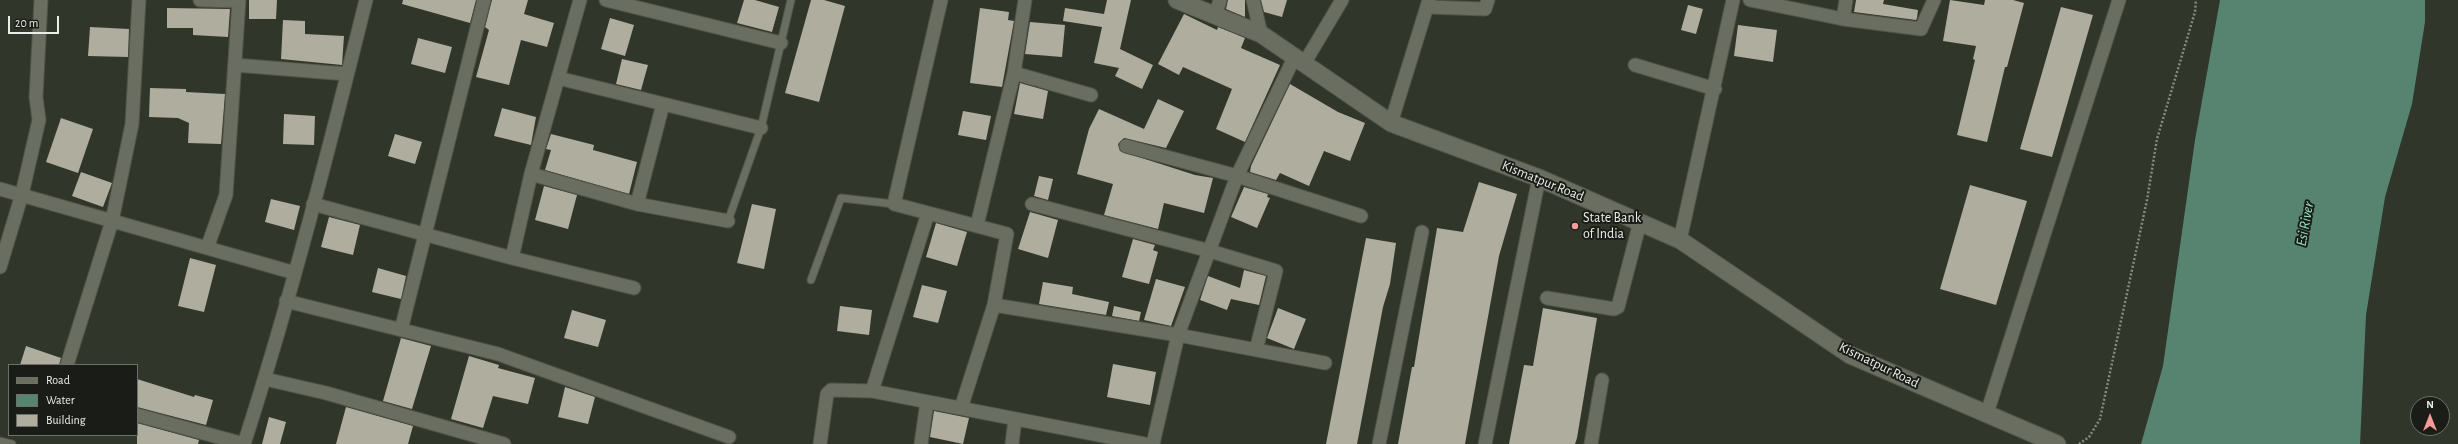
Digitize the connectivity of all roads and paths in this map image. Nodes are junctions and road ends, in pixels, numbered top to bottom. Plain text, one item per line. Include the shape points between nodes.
1 (41, 0) edge
2 (139, 0) edge
3 (200, 0) edge
4 (239, 0) edge
5 (366, 0) edge
6 (484, 0) edge
7 (580, 0) edge
8 (606, 0) edge
9 (791, 0) edge
10 (941, 0) edge
11 (1025, 0) edge
12 (1177, 0) edge
13 (1253, 0) edge
14 (1342, 0) edge
15 (1488, 0) edge
16 (1733, 0) edge
17 (1750, 0) edge
18 (1846, 0) edge
19 (1934, 0) edge
20 (2119, 0) edge
21 (2196, 0) edge
22 (1428, 4) edge
23 (1218, 8) edge
24 (1843, 19) junction
25 (1261, 34) junction
26 (781, 44) junction
27 (1300, 59) junction
28 (236, 65) junction
29 (1635, 66) dead end
30 (1014, 73) junction
31 (348, 74) junction
32 (558, 78) junction
33 (1715, 89) junction
34 (1091, 95) dead end
35 (663, 104) junction
36 (1391, 123) junction
37 (760, 128) junction
38 (1126, 146) dead end
39 (531, 174) junction
40 (1237, 176) junction
41 (1539, 178) junction
42 (0, 190) edge
43 (22, 194) junction
44 (313, 204) junction
45 (637, 204) junction
46 (894, 204) junction
47 (1032, 204) dead end
48 (928, 213) junction
49 (1361, 216) dead end
50 (112, 221) junction
51 (728, 221) joint
52 (1640, 222) junction
53 (977, 225) junction
54 (1422, 232) dead end
55 (425, 233) junction
56 (1680, 240) junction
57 (207, 248) junction
58 (1210, 251) junction
59 (512, 258) junction
60 (0, 267) edge
61 (295, 273) junction
62 (812, 280) dead end
63 (634, 288) dead end
64 (1547, 298) dead end
65 (286, 301) junction
66 (994, 305) junction
67 (402, 330) junction
68 (1178, 335) junction
69 (1256, 350) junction
70 (1325, 363) dead end
71 (67, 364) edge
72 (265, 379) junction
73 (1602, 380) dead end
74 (872, 391) junction
75 (927, 402) junction
76 (962, 408) junction
77 (1987, 413) junction
78 (138, 415) edge
79 (1015, 419) junction
80 (729, 437) dead end
81 (0, 441) edge
82 (12, 444) edge
83 (244, 444) edge
84 (504, 444) edge
85 (820, 444) edge
86 (921, 444) edge
87 (1012, 444) edge
88 (1145, 444) edge
89 (1153, 444) edge
90 (1379, 444) edge
91 (1485, 444) edge
92 (1591, 444) edge
93 (2057, 444) edge
94 (2079, 444) edge

1 - 43 street via 36,97 39,120
2 - 50 street via 132,124
3 - 4 street
4 - 28 street
5 - 31 street
6 - 55 street
7 - 32 street
8 - 26 street
9 - 26 lane
10 - 46 street
11 - 30 street
12 - 23 street, Kismatpur Road
13 - 25 street
14 - 27 street
15 - 22 street via 1485,9
16 - 33 street
17 - 24 street
18 - 24 street
19 - 24 street via 1921,28
20 - 77 street
21 - 94 path via 2195,12 2157,139 2147,200 2100,419 2089,436
22 - 36 street
23 - 25 street, Kismatpur Road
25 - 27 street, Kismatpur Road
26 - 37 lane
27 - 36 street, Kismatpur Road
27 - 40 street
28 - 31 street
28 - 57 street via 226,195
29 - 33 street
30 - 34 street
30 - 53 street
31 - 44 street
32 - 35 street
32 - 39 street
33 - 56 street
35 - 37 street
35 - 45 street
36 - 41 street, Kismatpur Road
37 - 51 lane
38 - 40 street
39 - 45 street
39 - 59 street
40 - 49 street
40 - 58 street
41 - 52 street, Kismatpur Road
41 - 91 street
42 - 43 street
43 - 50 street
43 - 60 street
44 - 55 street
44 - 61 street
45 - 51 street
46 - 48 street
46 - 62 lane via 841,198
47 - 58 street
48 - 53 street
48 - 74 street
50 - 57 street
50 - 71 street
52 - 56 street, Kismatpur Road
52 - 64 street via 1618,308 1614,310
53 - 66 street via 1007,234
54 - 90 street
55 - 59 street
55 - 67 street
56 - 77 street, Kismatpur Road via 1850,355
57 - 61 street
58 - 68 street
58 - 69 street via 1276,271
59 - 63 street
61 - 65 street
65 - 67 street
65 - 72 street
66 - 68 street
66 - 76 street
67 - 80 street via 498,354
68 - 69 street
68 - 89 street
69 - 70 street
72 - 83 street
72 - 84 street via 326,393
73 - 92 street
74 - 75 street
74 - 85 street via 831,390 828,394
75 - 76 street
75 - 86 street
76 - 79 street
77 - 93 street, Kismatpur Road
78 - 83 street
79 - 87 street
79 - 88 street
81 - 82 lane

